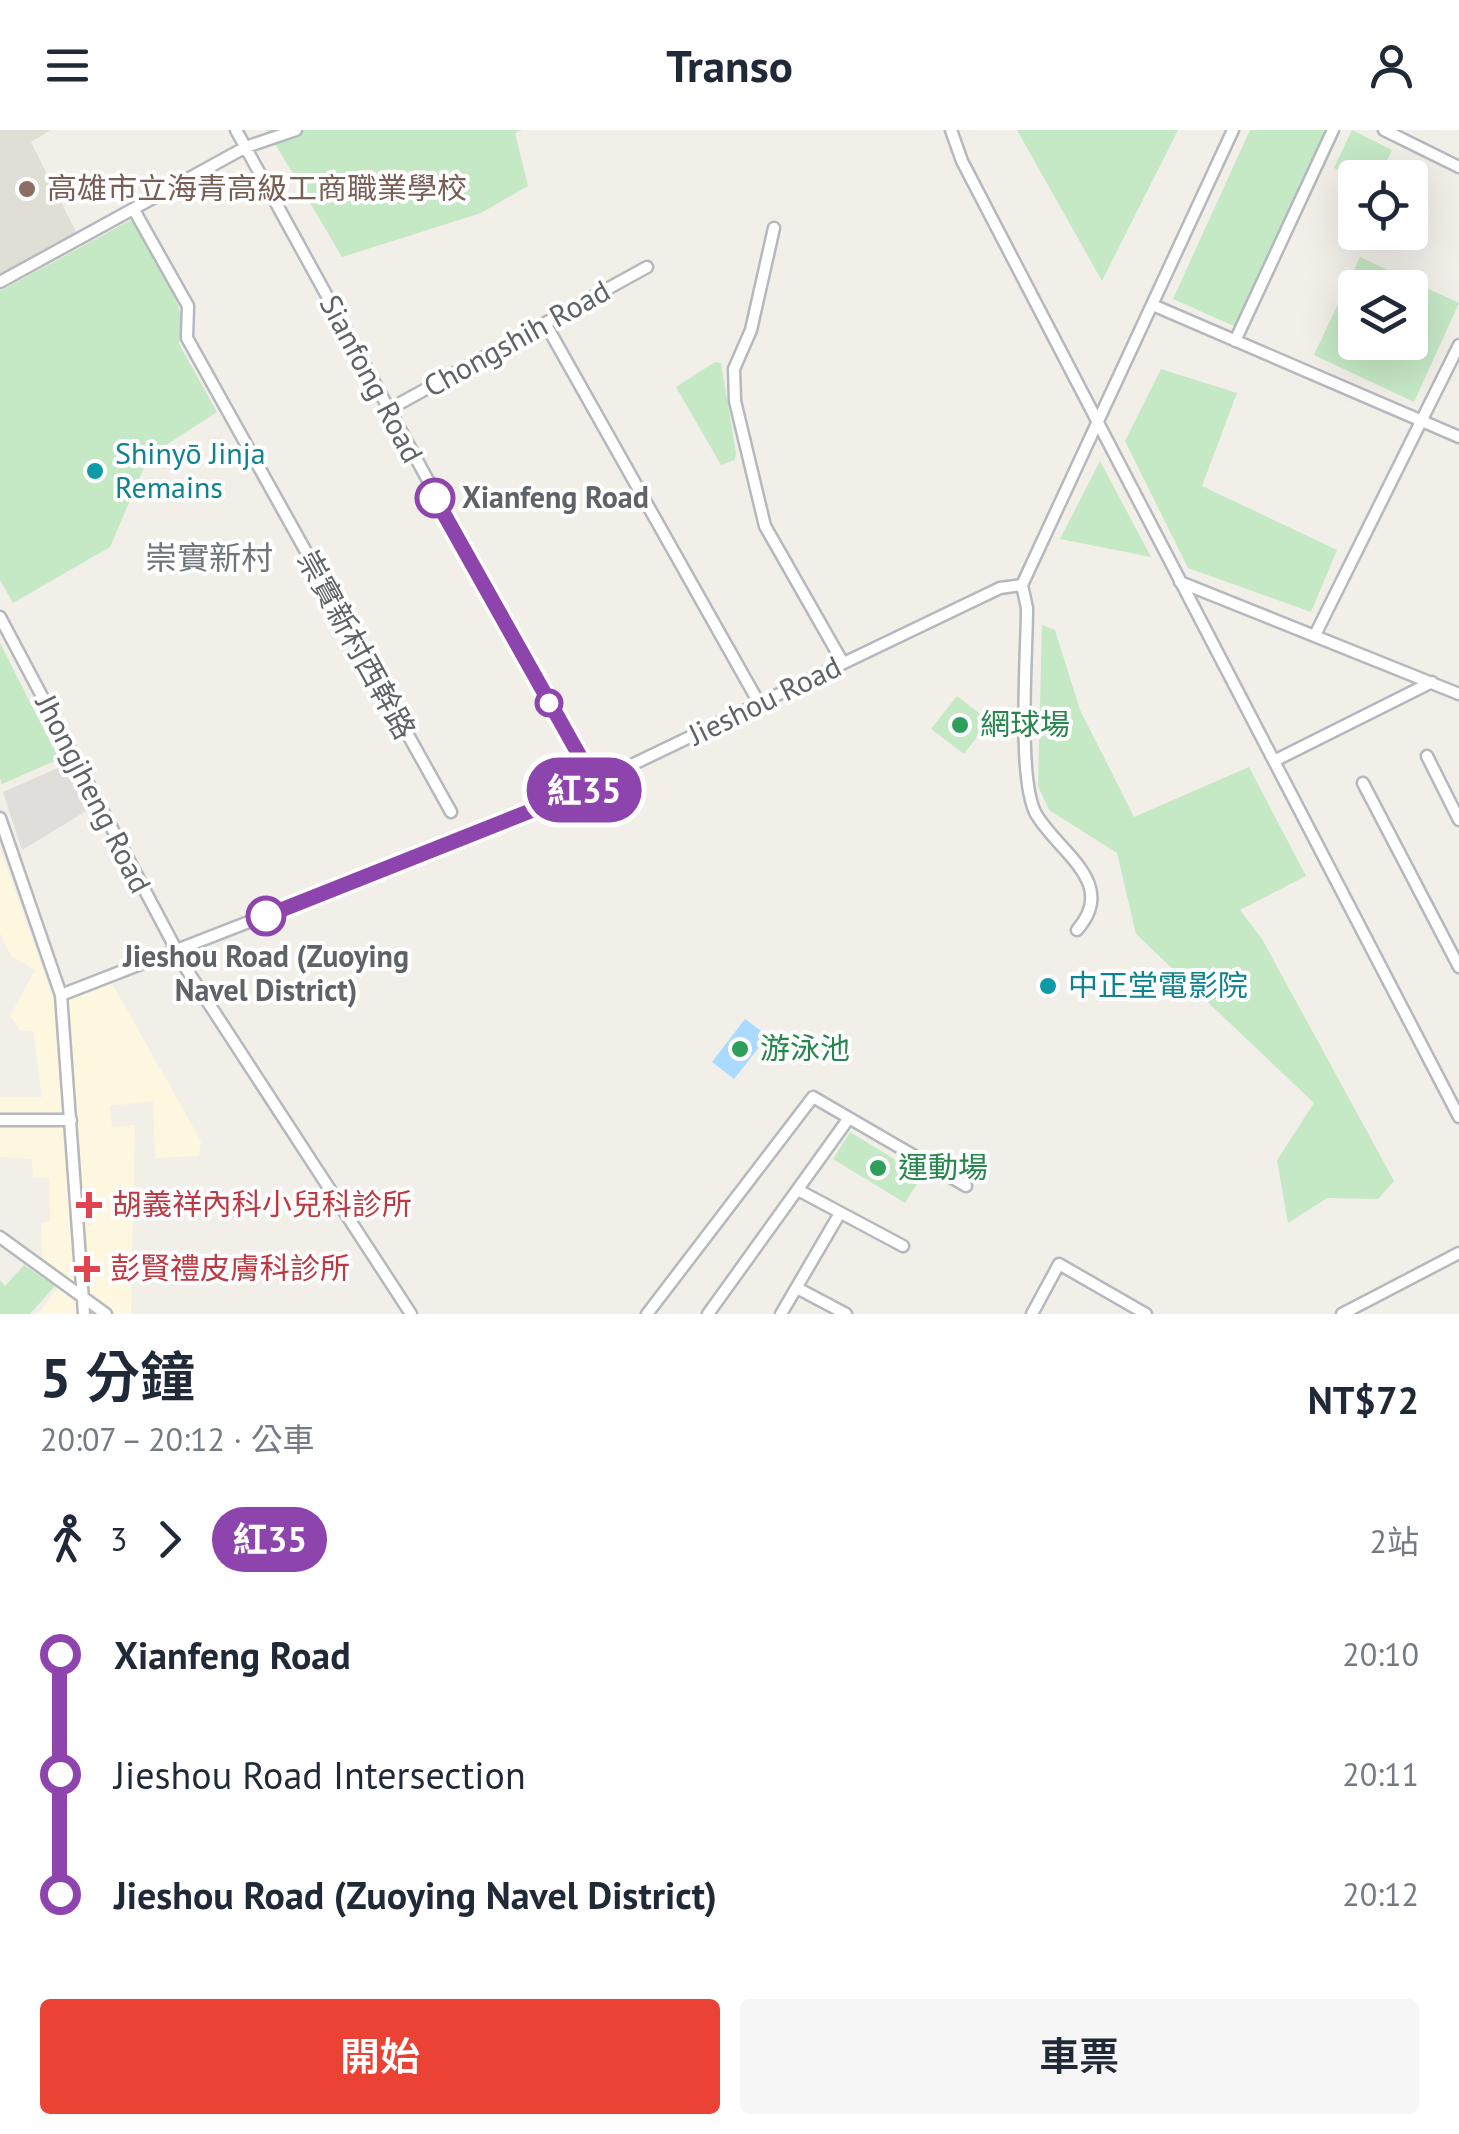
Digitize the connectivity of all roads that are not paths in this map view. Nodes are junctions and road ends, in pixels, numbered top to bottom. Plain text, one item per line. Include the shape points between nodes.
1 (236, 130) edge
2 (296, 130) edge
3 (951, 130) edge
4 (1233, 130) edge
5 (1333, 130) edge
6 (1384, 130) edge
7 (249, 146) junction
8 (1459, 166) edge
9 (134, 210) junction
10 (774, 228) dead end
11 (647, 268) dead end
12 (0, 282) edge
13 (1155, 306) junction
14 (546, 323) junction
15 (1235, 341) junction
16 (1459, 345) edge
17 (386, 411) junction
18 (1422, 420) junction
19 (1096, 424) junction
20 (1459, 437) edge
21 (1179, 582) junction
22 (1022, 586) junction
23 (0, 617) edge
24 (1316, 633) junction
25 (843, 664) junction
26 (1432, 682) junction
27 (1459, 694) edge
28 (760, 703) junction
29 (1426, 756) dead end
30 (1274, 762) junction
31 (1362, 783) dead end
32 (596, 785) junction
33 (451, 812) dead end
34 (0, 818) edge
35 (1458, 818) edge
36 (1078, 930) dead end
37 (174, 949) junction
38 (1459, 967) edge
39 (62, 995) junction
40 (1459, 1117) edge
41 (849, 1118) junction
42 (0, 1120) edge
43 (71, 1120) junction
44 (966, 1186) dead end
45 (798, 1190) junction
46 (840, 1213) junction
47 (0, 1237) edge
48 (903, 1246) dead end
49 (1459, 1252) edge
50 (798, 1288) junction
51 (83, 1299) junction
52 (84, 1314) edge
53 (106, 1314) edge
54 (411, 1314) edge
55 (647, 1314) edge
56 (708, 1314) edge
57 (781, 1314) edge
58 (846, 1314) edge
59 (1032, 1314) edge
60 (1146, 1314) edge
61 (1342, 1314) edge

1 - 7 street, Sianfong Road
2 - 7 street
3 - 19 street
4 - 13 street
5 - 15 street
6 - 8 street
7 - 9 street
7 - 17 street, Sianfong Road
9 - 12 street
9 - 33 street, 崇實新村西幹路 via 188,306 188,338
10 - 25 street via 751,330 734,369 735,401 764,526
11 - 14 street, Chongshih Road
13 - 15 street
13 - 19 street
14 - 17 street, Chongshih Road
14 - 28 street
15 - 18 street
16 - 18 street
17 - 32 street, Sianfong Road
18 - 20 street
18 - 24 street
19 - 21 street
19 - 22 street
21 - 24 street
21 - 30 street
22 - 25 street, Jieshou Road via 1000,588
22 - 36 street via 1027,782 1036,814 1088,876 1090,910
23 - 37 street, Jhongjheng Road
24 - 26 street
25 - 28 street, Jieshou Road
26 - 27 street
26 - 30 street
28 - 32 street, Jieshou Road
29 - 35 street
30 - 40 street
31 - 38 street
32 - 37 street, Jieshou Road
34 - 39 street
37 - 39 street, Jieshou Road
37 - 54 street, Jhongjheng Road
39 - 43 street
41 - 44 street
41 - 45 street
41 - 55 street via 813,1097
42 - 43 street
43 - 51 street
45 - 46 street
45 - 56 street
46 - 48 street
46 - 50 street
47 - 51 street
49 - 61 street
50 - 57 street
50 - 58 street
51 - 52 street
51 - 53 street
59 - 60 street via 1059,1264

